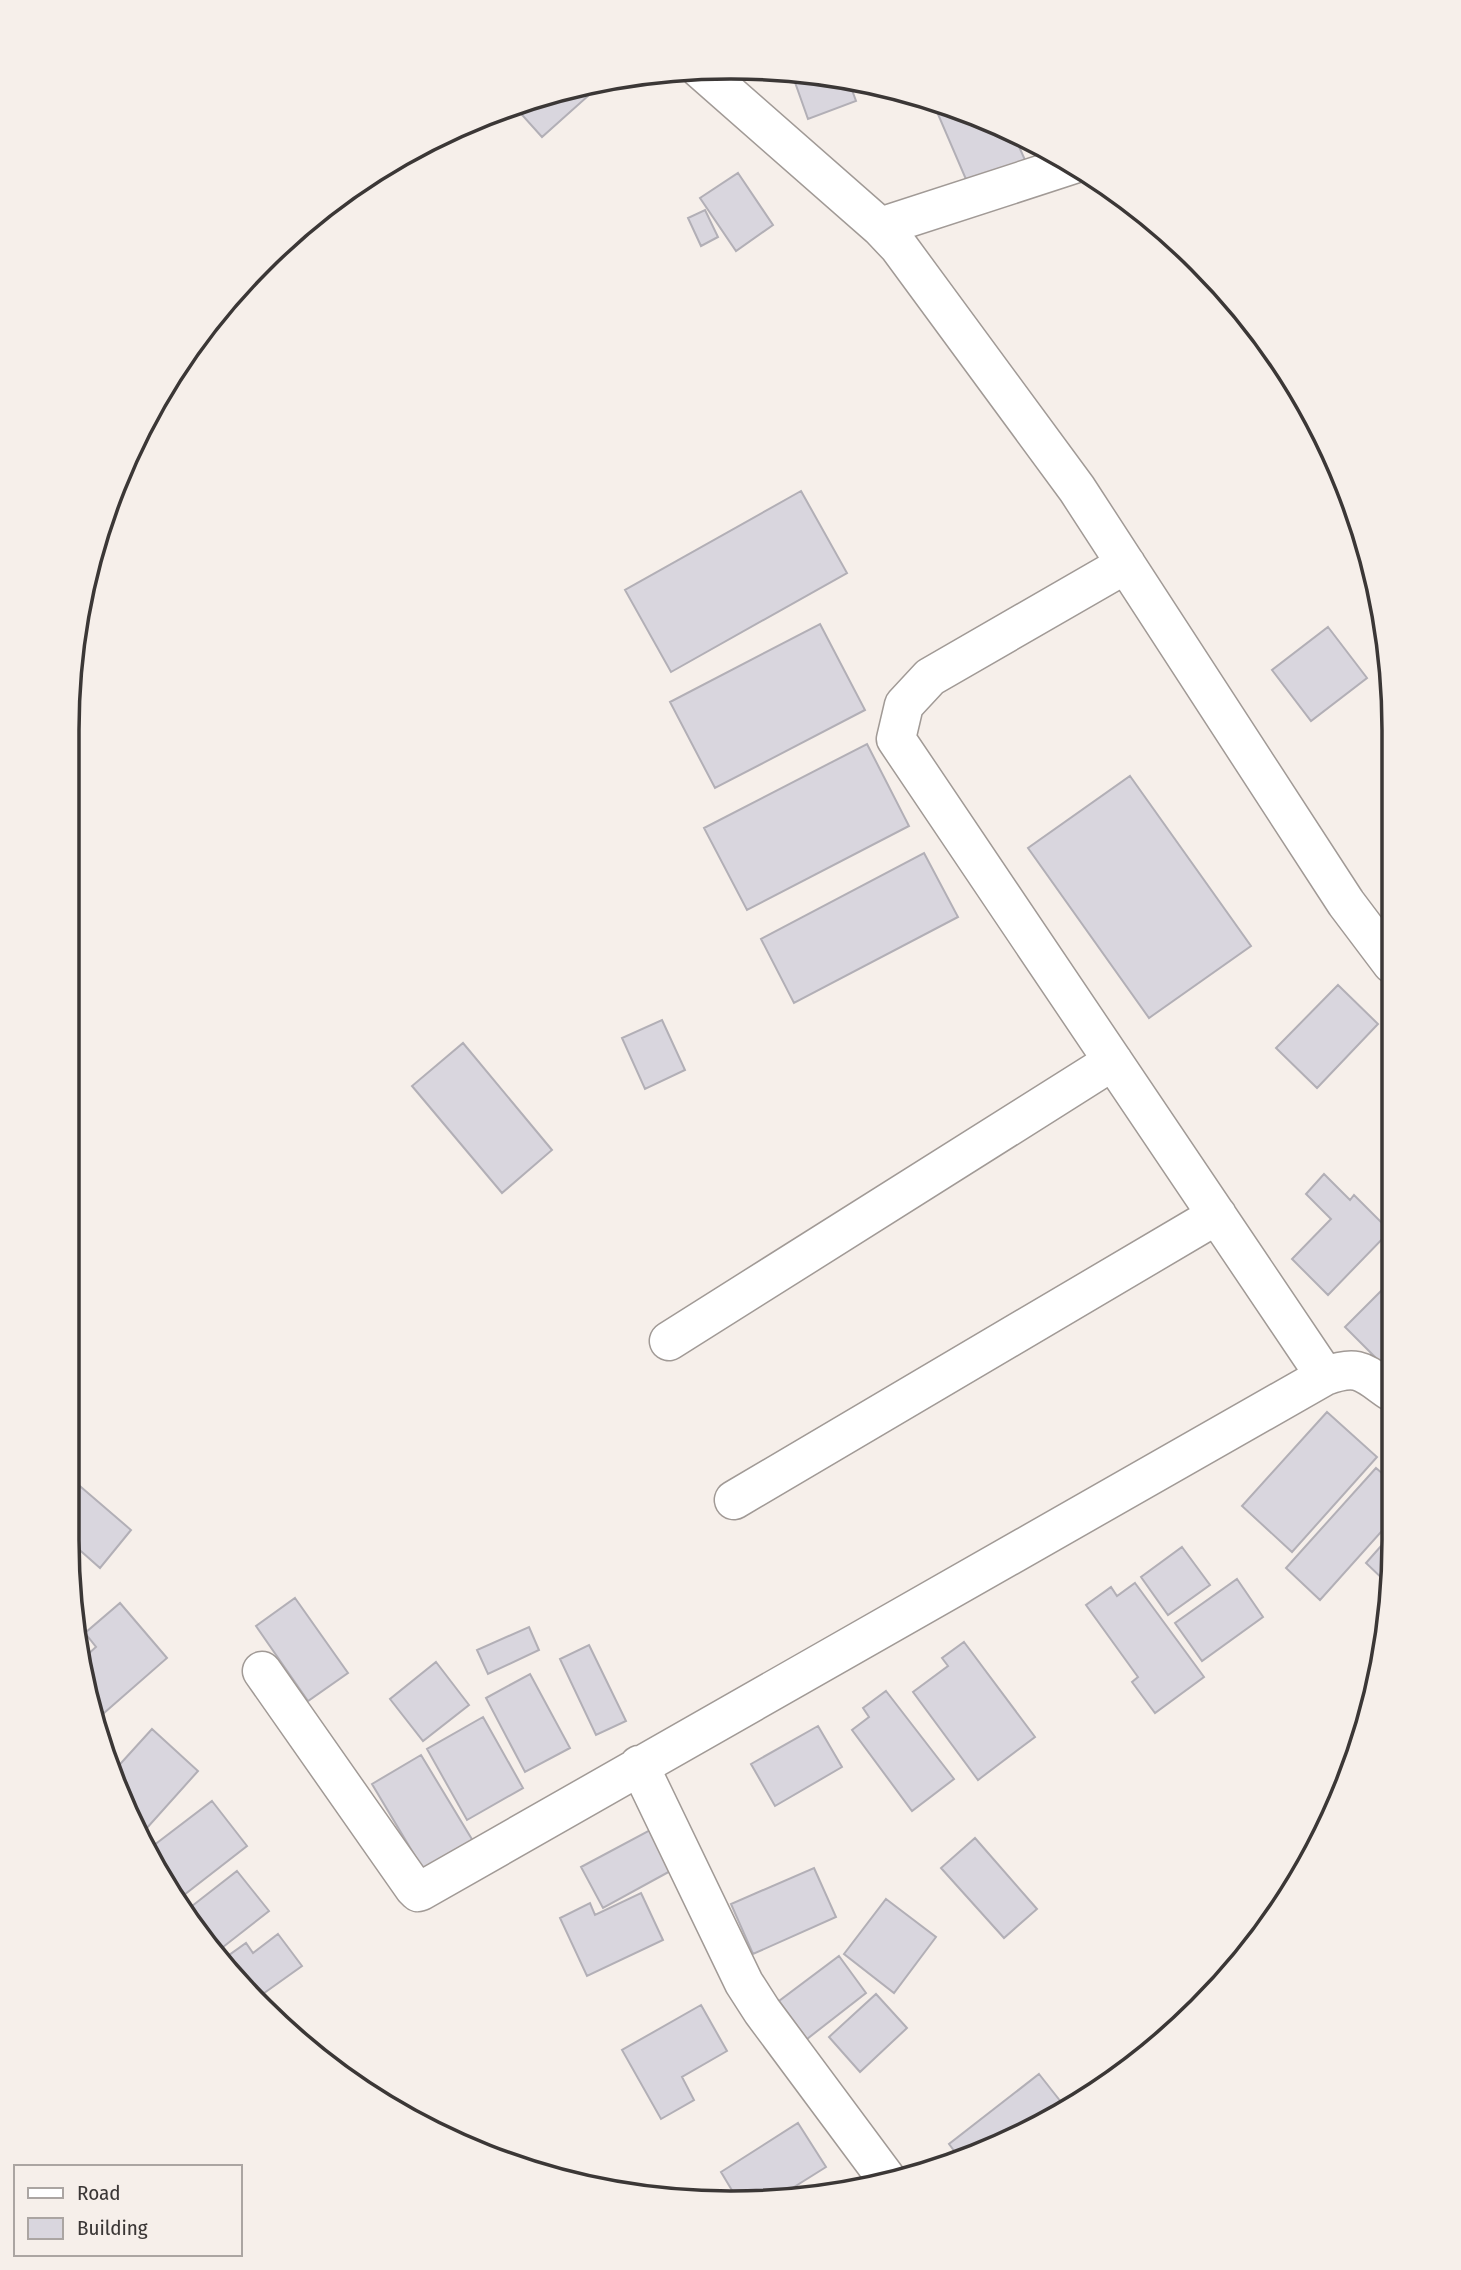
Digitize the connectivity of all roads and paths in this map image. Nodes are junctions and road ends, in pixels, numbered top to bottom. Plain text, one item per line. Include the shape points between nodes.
1 (712, 79) edge
2 (1060, 169) edge
3 (880, 227) junction
4 (1126, 564) junction
5 (1382, 951) edge
6 (1113, 1061) junction
7 (1217, 1216) junction
8 (669, 1342) dead end
9 (1325, 1376) junction
10 (1382, 1385) edge
11 (734, 1500) dead end
12 (262, 1671) dead end
13 (639, 1765) junction
14 (882, 2173) edge

1 - 3 street
2 - 3 street
3 - 4 street via 1077,489
4 - 5 street via 1346,904
4 - 6 street via 930,677 904,705 896,739
6 - 7 street
6 - 8 street
7 - 9 street
7 - 11 street
9 - 10 street via 1343,1369 1360,1370
9 - 13 street
12 - 13 street via 418,1892
13 - 14 street via 744,1983

